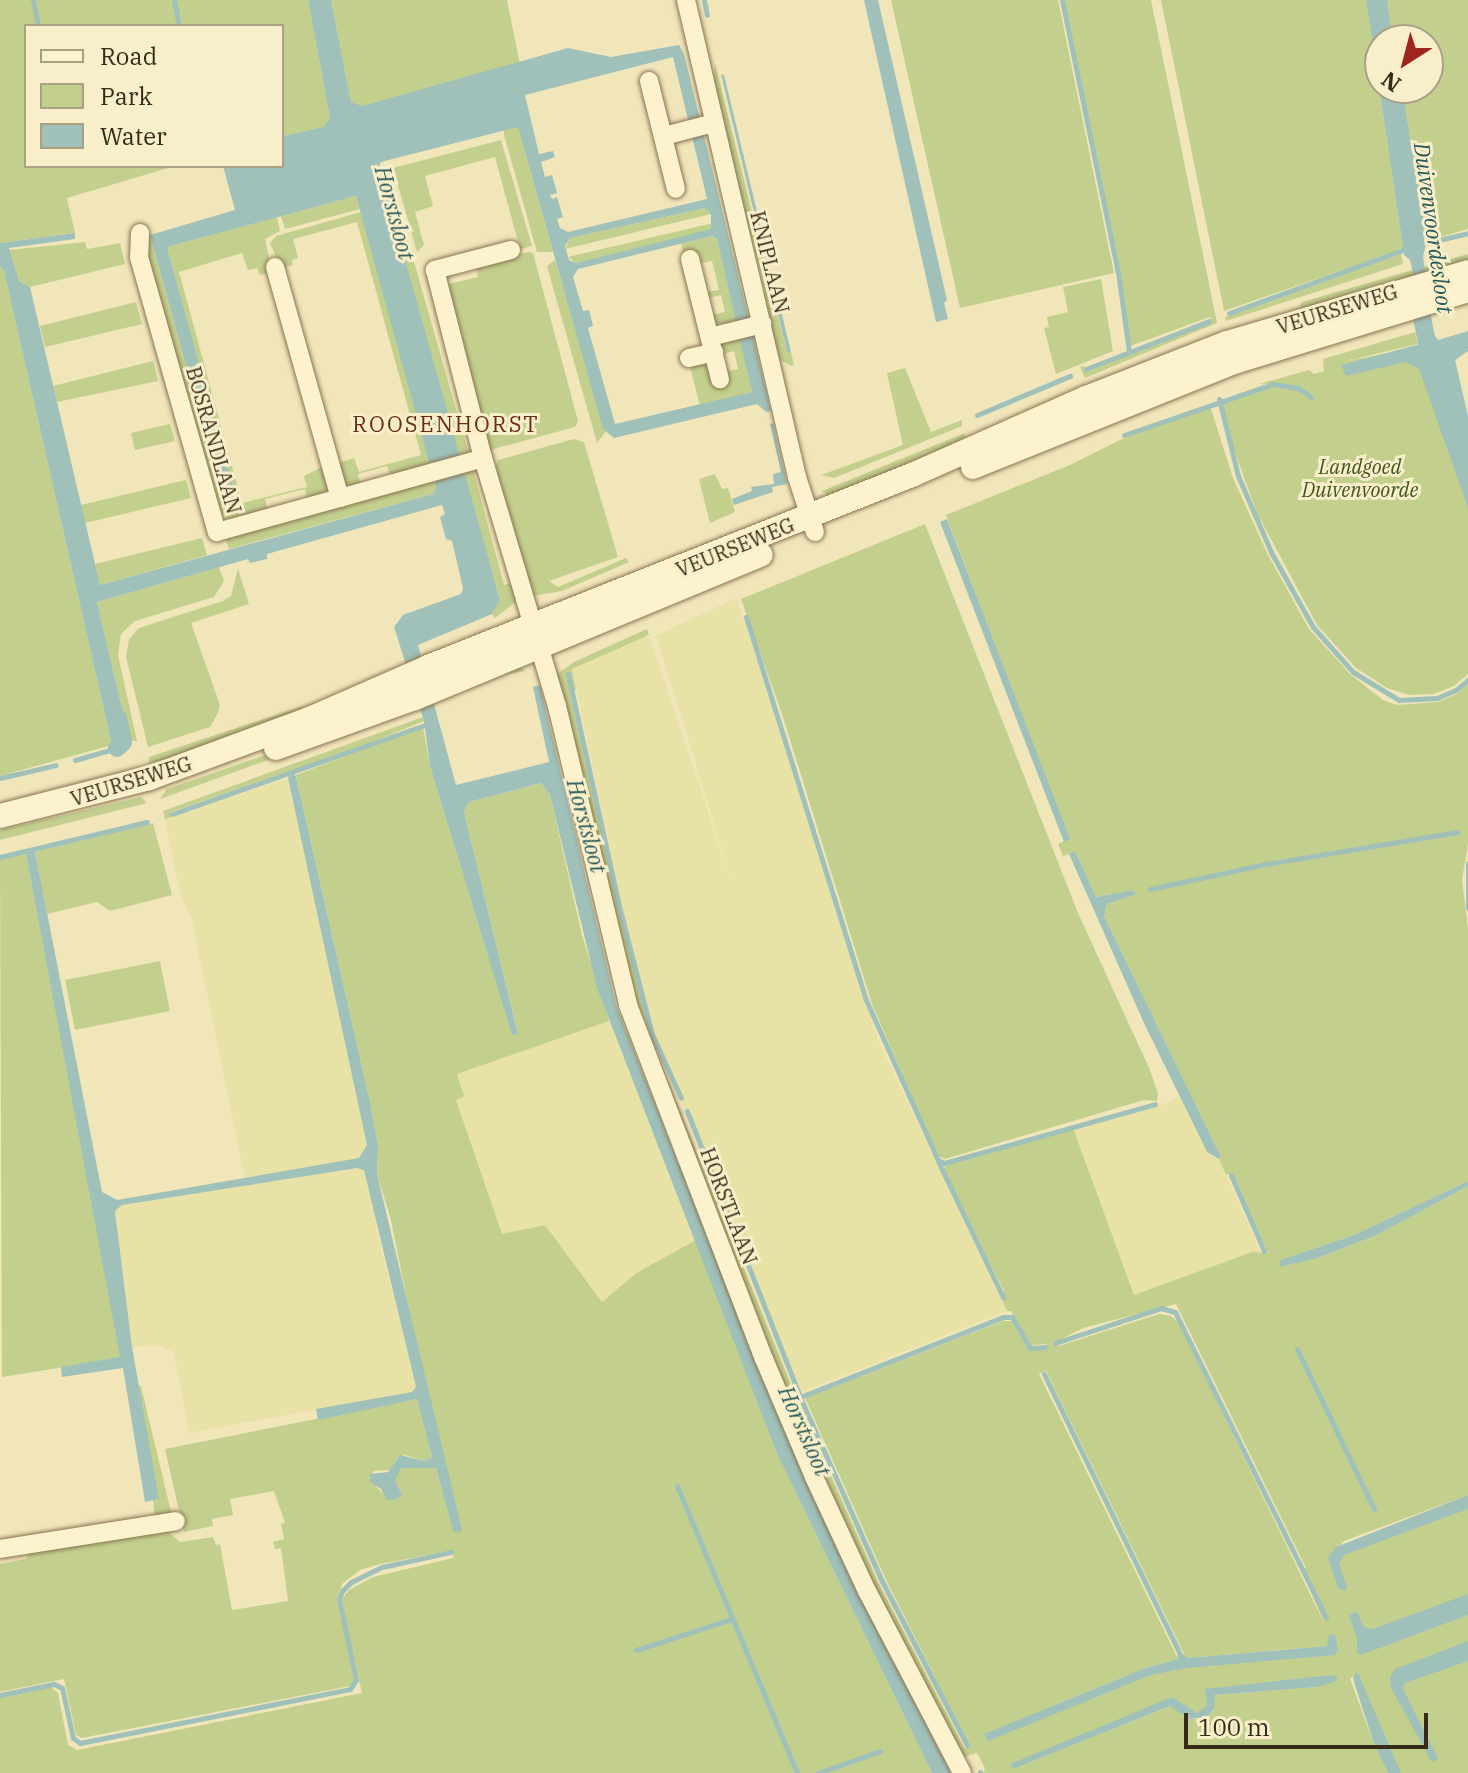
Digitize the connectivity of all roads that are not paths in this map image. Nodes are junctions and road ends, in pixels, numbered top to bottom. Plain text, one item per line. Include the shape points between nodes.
1 (686, 0) edge
2 (649, 81) dead end
3 (710, 124) junction
4 (664, 136) junction
5 (676, 189) dead end
6 (140, 233) dead end
7 (511, 250) dead end
8 (690, 259) dead end
9 (275, 267) dead end
10 (1468, 272) edge
11 (1436, 289) junction
12 (1468, 290) edge
13 (759, 325) junction
14 (712, 345) junction
15 (689, 358) dead end
16 (720, 379) dead end
17 (475, 460) junction
18 (340, 498) junction
19 (813, 525) junction
20 (535, 637) junction
21 (421, 683) junction
22 (0, 816) edge
23 (0, 825) edge
24 (176, 1521) dead end
25 (0, 1549) edge
26 (962, 1773) edge

1 - 3 street, KNIPLAAN
2 - 4 street
3 - 4 street
3 - 13 street, KNIPLAAN
4 - 5 street
6 - 18 street, BOSRANDLAAN via 139,257 217,532
7 - 17 street, HORSTLAAN via 435,270
8 - 14 street
9 - 18 street
10 - 11 main road, VEURSEWEG
11 - 12 main road, VEURSEWEG
11 - 19 main road, VEURSEWEG via 1213,348 1086,398
13 - 14 street via 734,331
13 - 19 street, KNIPLAAN
14 - 15 street
14 - 16 street
17 - 18 street, BOSRANDLAAN
17 - 20 street, HORSTLAAN
19 - 20 main road, VEURSEWEG
20 - 21 main road, VEURSEWEG
20 - 26 street, HORSTLAAN via 557,706 628,1005 814,1477
21 - 22 main road, VEURSEWEG via 149,778
21 - 23 main road, VEURSEWEG via 172,782
24 - 25 street

